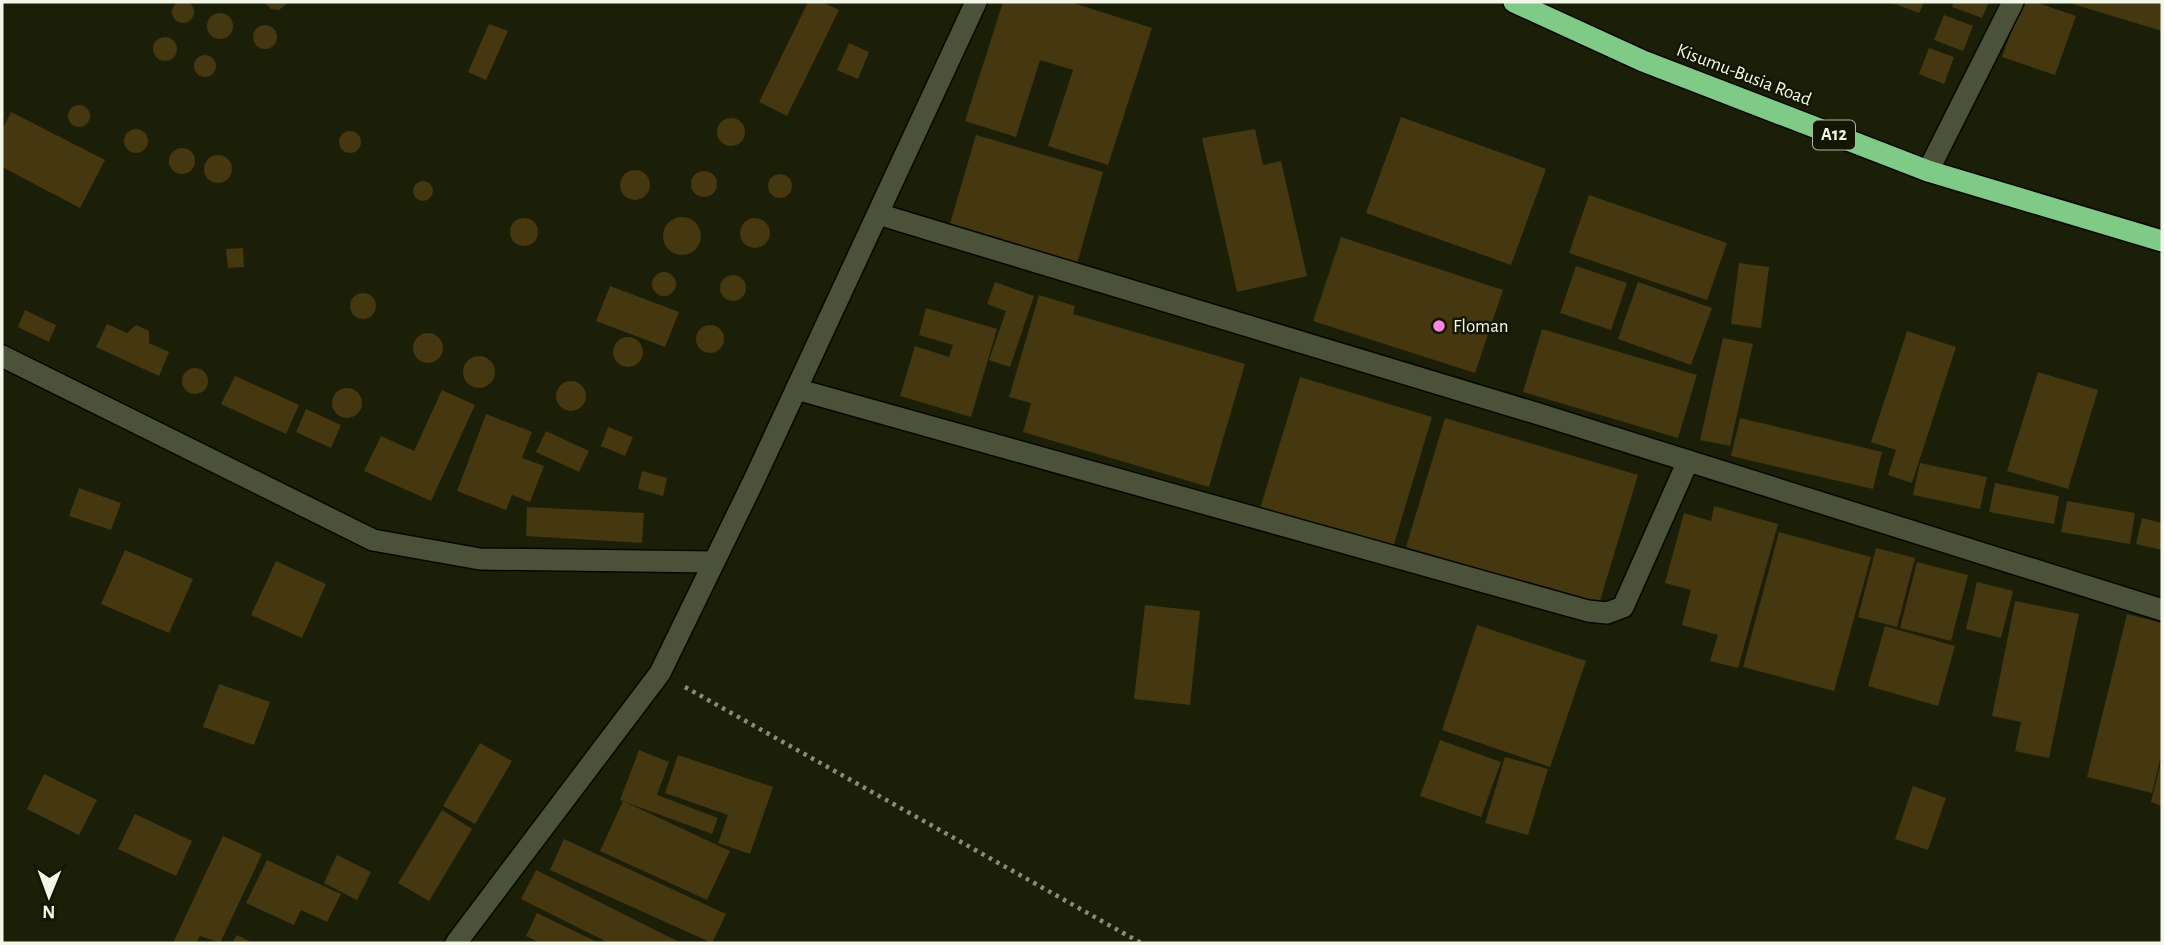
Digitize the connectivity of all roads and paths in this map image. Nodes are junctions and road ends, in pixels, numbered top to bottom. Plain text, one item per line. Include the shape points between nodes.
1 (976, 2) edge
2 (1514, 2) edge
3 (2013, 2) edge
4 (1928, 171) junction
5 (878, 214) junction
6 (2162, 241) edge
7 (2, 356) edge
8 (796, 388) junction
9 (1688, 461) junction
10 (714, 562) junction
11 (2162, 610) edge
12 (660, 673) junction
13 (456, 943) edge
14 (1141, 943) edge

1 - 5 street
2 - 4 highway, Kisumu-Busia Road / A12 via 1643,61
3 - 4 street
4 - 6 highway, Kisumu-Busia Road / A12
5 - 8 street
5 - 9 street
7 - 10 street via 373,541 480,559
8 - 9 street via 1607,613 1623,607
8 - 10 street
9 - 11 street
10 - 12 street
12 - 13 street
12 - 14 path

